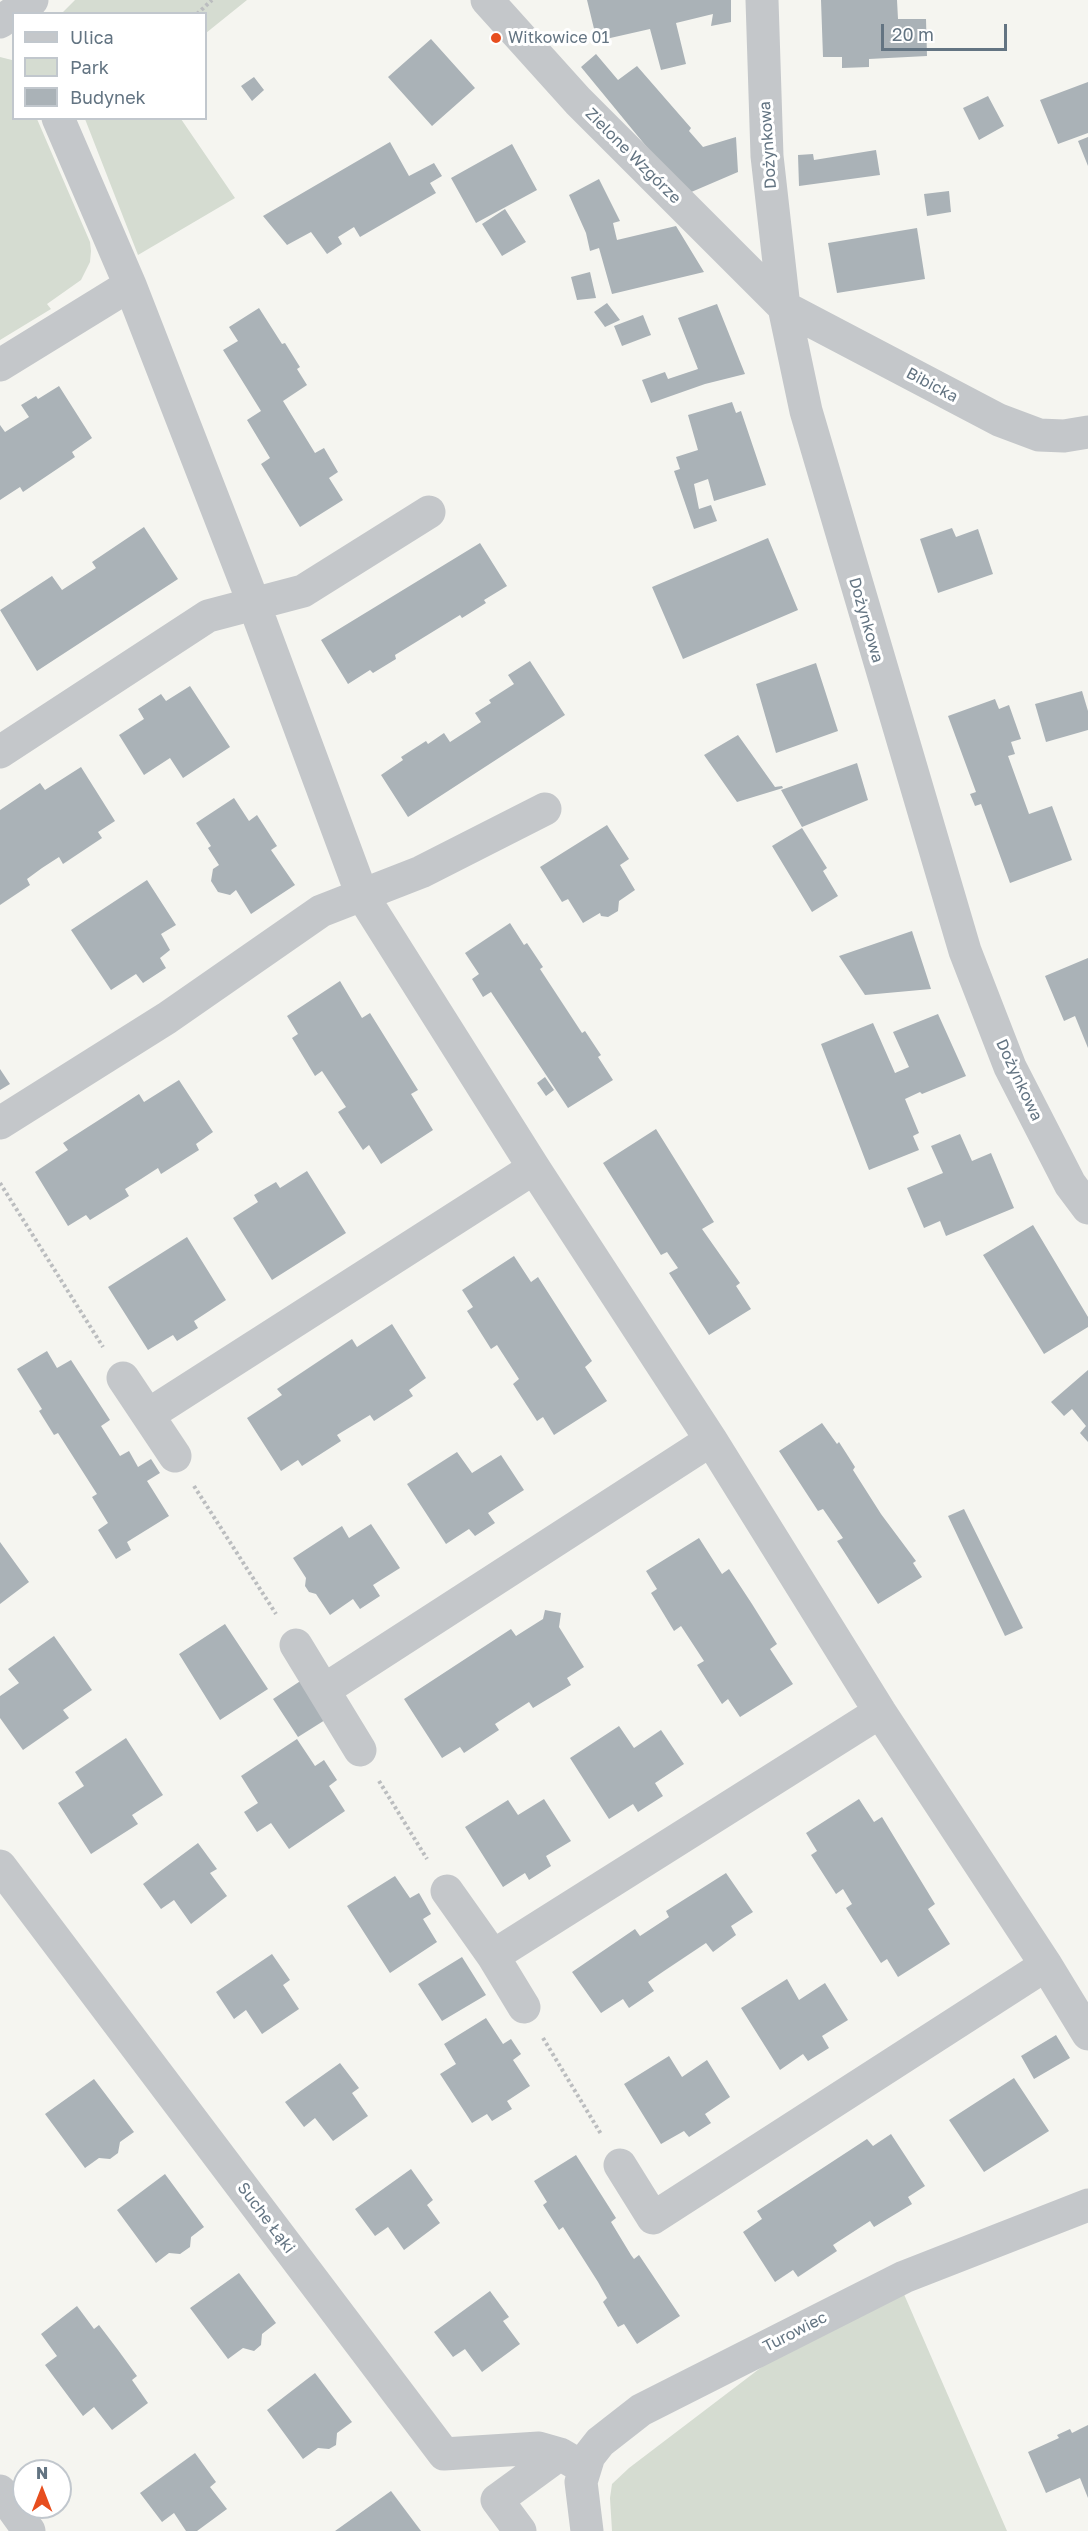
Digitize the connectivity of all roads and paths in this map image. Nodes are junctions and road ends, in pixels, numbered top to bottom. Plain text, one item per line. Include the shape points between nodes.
1 (212, 0) edge
2 (487, 0) edge
3 (762, 0) edge
4 (199, 12) edge
5 (59, 120) edge
6 (130, 285) junction
7 (784, 307) junction
8 (0, 365) edge
9 (1088, 432) edge
10 (429, 512) dead end
11 (254, 604) junction
12 (0, 752) edge
13 (545, 809) dead end
14 (362, 895) junction
15 (0, 1123) edge
16 (534, 1168) junction
17 (0, 1183) edge
18 (1088, 1208) edge
19 (123, 1378) joint
20 (148, 1415) junction
21 (711, 1440) junction
22 (175, 1456) joint
23 (296, 1645) joint
24 (324, 1690) junction
25 (880, 1712) junction
26 (360, 1750) joint
27 (0, 1866) edge
28 (447, 1891) joint
29 (493, 1956) junction
30 (1046, 1965) junction
31 (524, 2007) joint
32 (1088, 2034) edge
33 (620, 2164) joint
34 (1088, 2205) edge
35 (572, 2461) junction
36 (0, 2491) edge
37 (29, 2531) edge
38 (520, 2531) edge
39 (587, 2531) edge

1 - 4 path
2 - 7 street, Zielone Wzgórze via 578,100
3 - 7 street, Dożynkowa via 767,156
5 - 6 street
6 - 8 street
6 - 11 street
7 - 9 street, Bibicka via 999,420 1039,435
7 - 18 street, Dożynkowa via 806,411 965,951 1010,1066 1070,1184
10 - 11 street via 303,591
11 - 12 street via 208,616
11 - 14 street
13 - 14 street via 421,872
14 - 15 street via 321,911 167,1018
14 - 16 street
16 - 20 street
16 - 21 street
17 - 19 path
19 - 20 street
20 - 22 street
21 - 24 street
21 - 25 street
22 - 23 path
23 - 24 street
24 - 26 street
25 - 29 street
25 - 30 street
26 - 28 path
27 - 35 street, Suche Łąki via 444,2454 539,2448
28 - 29 street
29 - 31 street
30 - 32 street
30 - 33 street via 653,2218
31 - 33 path
34 - 35 street, Turowiec via 903,2277 641,2410 600,2442 589,2457
35 - 38 street via 497,2500
35 - 39 street, Turowiec via 581,2482
36 - 37 street

